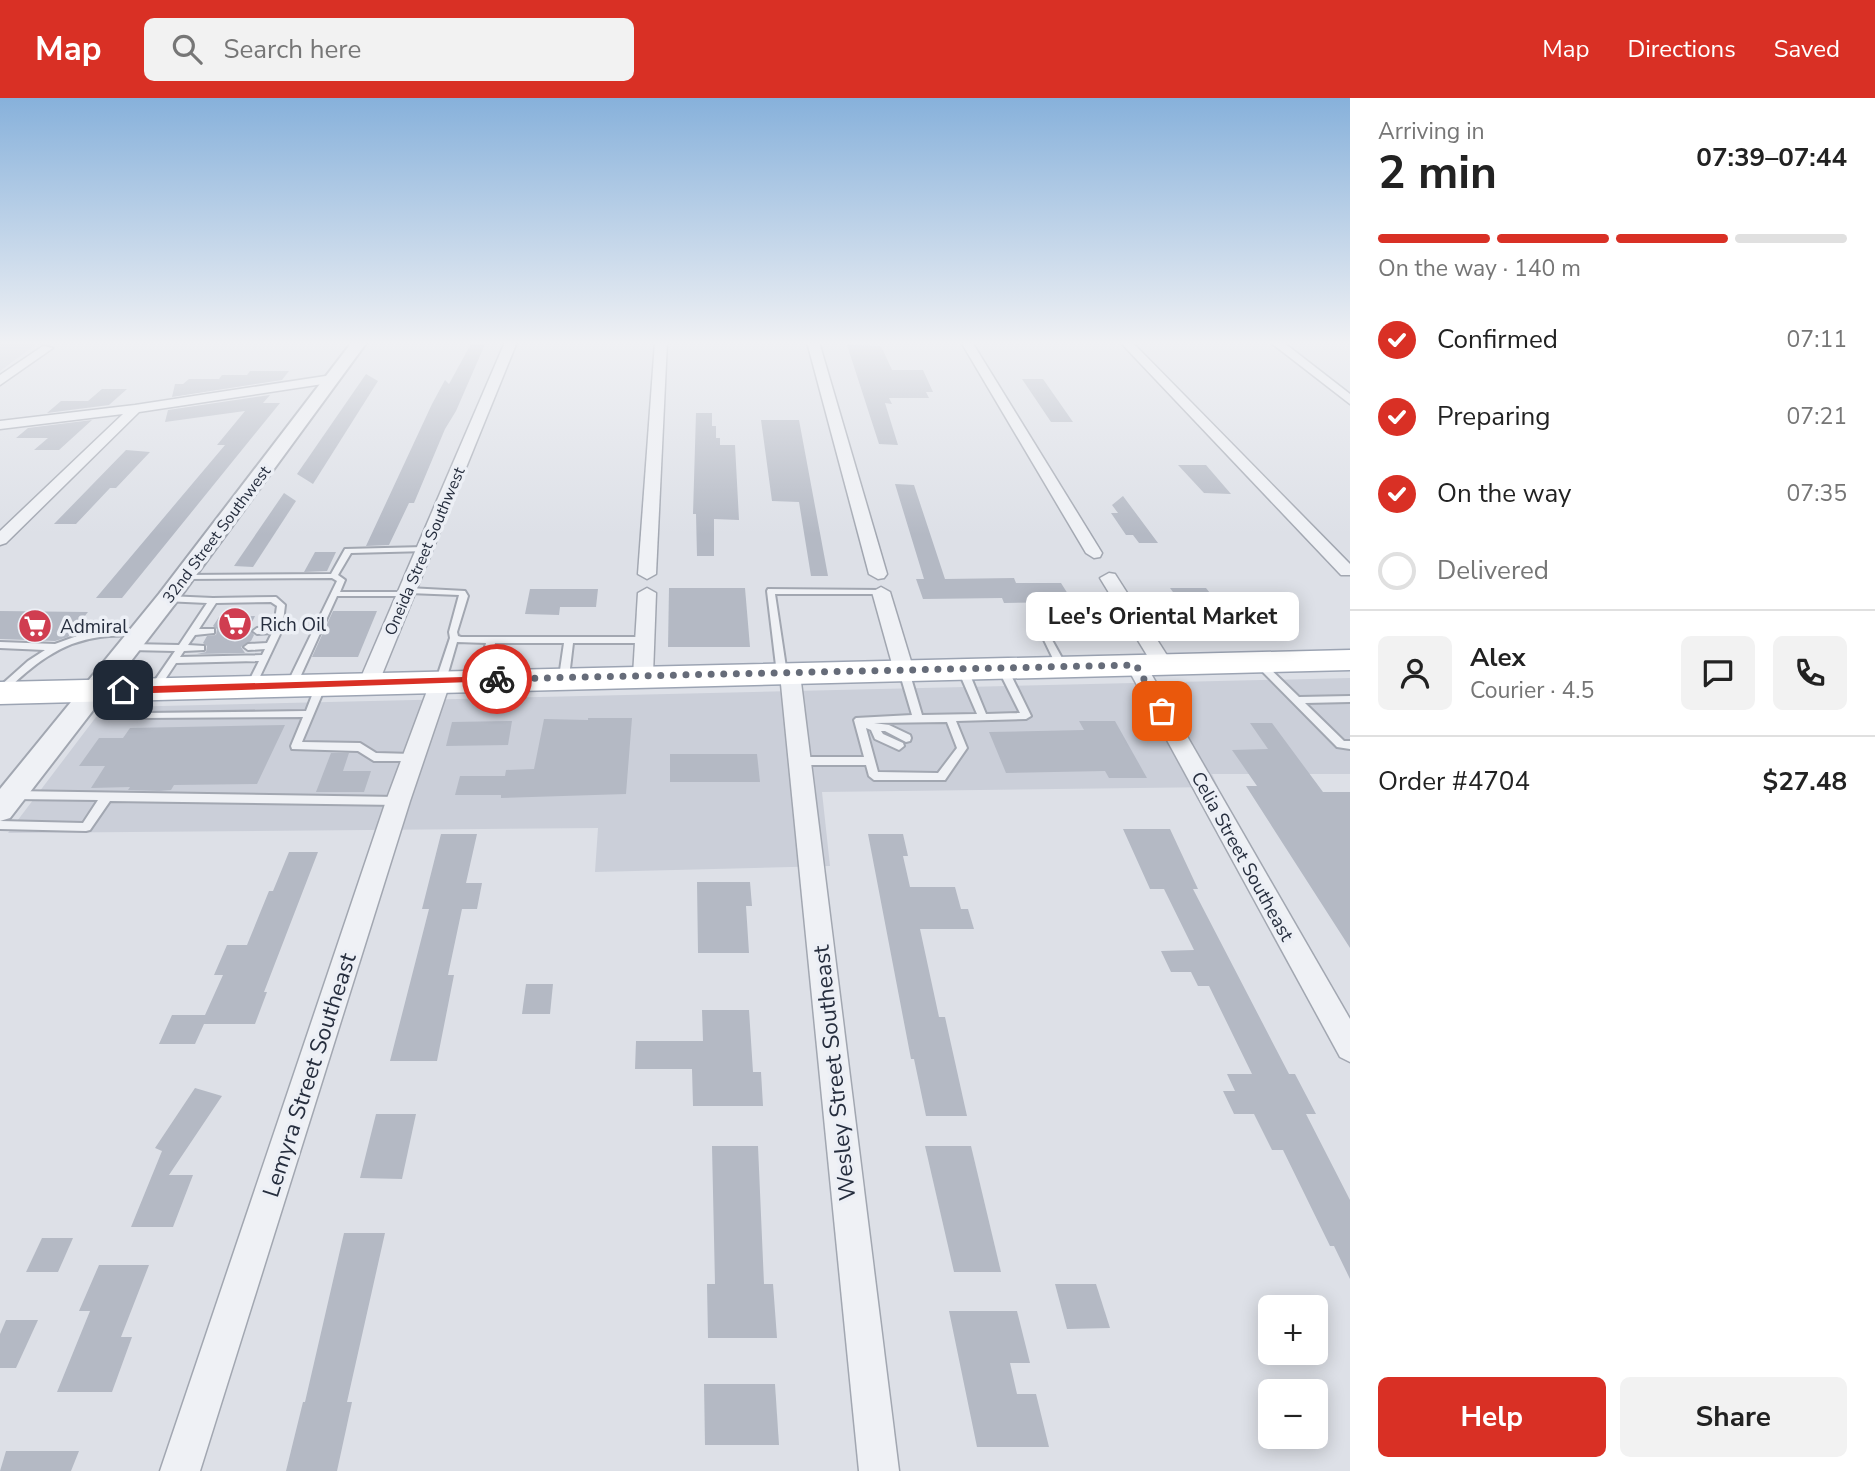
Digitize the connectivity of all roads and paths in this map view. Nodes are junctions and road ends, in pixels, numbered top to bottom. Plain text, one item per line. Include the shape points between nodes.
1 (154, 406) edge
2 (312, 406) edge
3 (484, 406) edge
4 (657, 406) edge
5 (831, 406) edge
6 (1005, 406) edge
7 (1187, 406) edge
8 (135, 409) junction
9 (0, 425) edge
10 (0, 540) edge
11 (424, 549) junction
12 (1094, 553) dead end
13 (1347, 571) dead end
14 (334, 576) junction
15 (183, 577) junction
16 (1109, 578) dead end
17 (880, 583) junction
18 (407, 592) junction
19 (335, 594) junction
20 (167, 599) junction
21 (213, 601) junction
22 (1140, 627) junction
23 (278, 629) junction
24 (211, 631) dead end
25 (257, 631) dead end
26 (192, 632) junction
27 (454, 638) junction
28 (136, 639) junction
29 (492, 640) junction
30 (569, 640) junction
31 (644, 640) junction
32 (0, 645) edge
33 (271, 646) junction
34 (57, 647) junction
35 (181, 647) junction
36 (248, 647) dead end
37 (201, 648) dead end
38 (173, 660) junction
39 (1350, 660) edge
40 (1258, 662) junction
41 (1150, 665) junction
42 (1062, 667) junction
43 (1003, 669) junction
44 (962, 670) junction
45 (904, 671) junction
46 (258, 672) junction
47 (786, 674) junction
48 (643, 675) junction
49 (564, 677) junction
50 (482, 679) junction
51 (441, 680) junction
52 (369, 682) junction
53 (307, 683) junction
54 (152, 689) junction
55 (96, 691) junction
56 (0, 692) edge
57 (1350, 699) edge
58 (1296, 700) junction
59 (309, 714) junction
60 (983, 717) junction
61 (918, 718) junction
62 (950, 718) junction
63 (859, 720) junction
64 (903, 742) dead end
65 (1350, 745) edge
66 (413, 758) junction
67 (800, 761) junction
68 (870, 761) junction
69 (106, 798) junction
70 (398, 801) junction
71 (6, 803) edge
72 (0, 825) edge
73 (1350, 1047) edge
74 (180, 1471) edge
75 (879, 1471) edge

1 - 8 street
2 - 15 street, 32nd Street Southwest
3 - 11 street, Oneida Street Southwest
4 - 31 street
5 - 17 street
6 - 12 street
7 - 13 street
8 - 9 street
8 - 10 street
11 - 14 lane via 348,551
11 - 18 street, Oneida Street Southwest
14 - 15 lane
14 - 19 lane via 341,580
15 - 20 street, 32nd Street Southwest
16 - 22 street, Celia Street Southeast
17 - 45 street
17 - 47 lane via 771,591
18 - 19 lane
18 - 27 lane via 462,593
18 - 52 street, Oneida Street Southwest
19 - 53 lane
20 - 21 lane
20 - 28 street, 32nd Street Southwest
21 - 23 lane via 274,599 281,605
21 - 26 lane
22 - 41 street, Celia Street Southeast
22 - 42 lane via 1049,628 1048,640
23 - 25 lane
23 - 33 lane
24 - 26 lane
26 - 35 lane
27 - 29 lane
27 - 51 lane
28 - 34 lane via 106,631
28 - 35 lane
28 - 55 street, 32nd Street Southwest
29 - 30 lane
29 - 50 lane
30 - 31 lane
30 - 49 lane
31 - 48 street
32 - 34 lane
33 - 36 lane
33 - 46 lane
34 - 56 lane via 28,663
35 - 37 lane
35 - 38 lane
38 - 46 lane
38 - 54 lane
39 - 40 main road
40 - 41 main road
40 - 58 lane
41 - 42 main road
41 - 73 street, Celia Street Southeast
42 - 43 main road
43 - 44 main road
43 - 60 lane via 1026,716
44 - 45 main road
44 - 60 lane
45 - 47 main road
45 - 61 lane
46 - 53 main road
46 - 54 main road
47 - 48 main road
47 - 67 street, Wesley Street Southeast
48 - 49 main road
49 - 50 main road
50 - 51 main road
51 - 52 main road
51 - 66 street, Lemyra Street Southeast
52 - 53 main road
53 - 59 lane
54 - 55 main road
54 - 59 lane via 139,706 142,716
55 - 56 main road
55 - 71 street, 32nd Street Southwest
57 - 58 lane
58 - 65 lane via 1340,744
59 - 66 lane via 296,746 360,747 374,757
60 - 62 lane
61 - 62 lane
61 - 63 lane
62 - 68 lane via 962,748 945,764 941,777 874,776
63 - 64 lane via 875,728 879,736
63 - 68 lane
66 - 70 street, Lemyra Street Southeast
67 - 68 lane
67 - 75 street, Wesley Street Southeast
69 - 70 lane
69 - 71 lane
69 - 72 lane via 86,827
70 - 74 street, Lemyra Street Southeast

